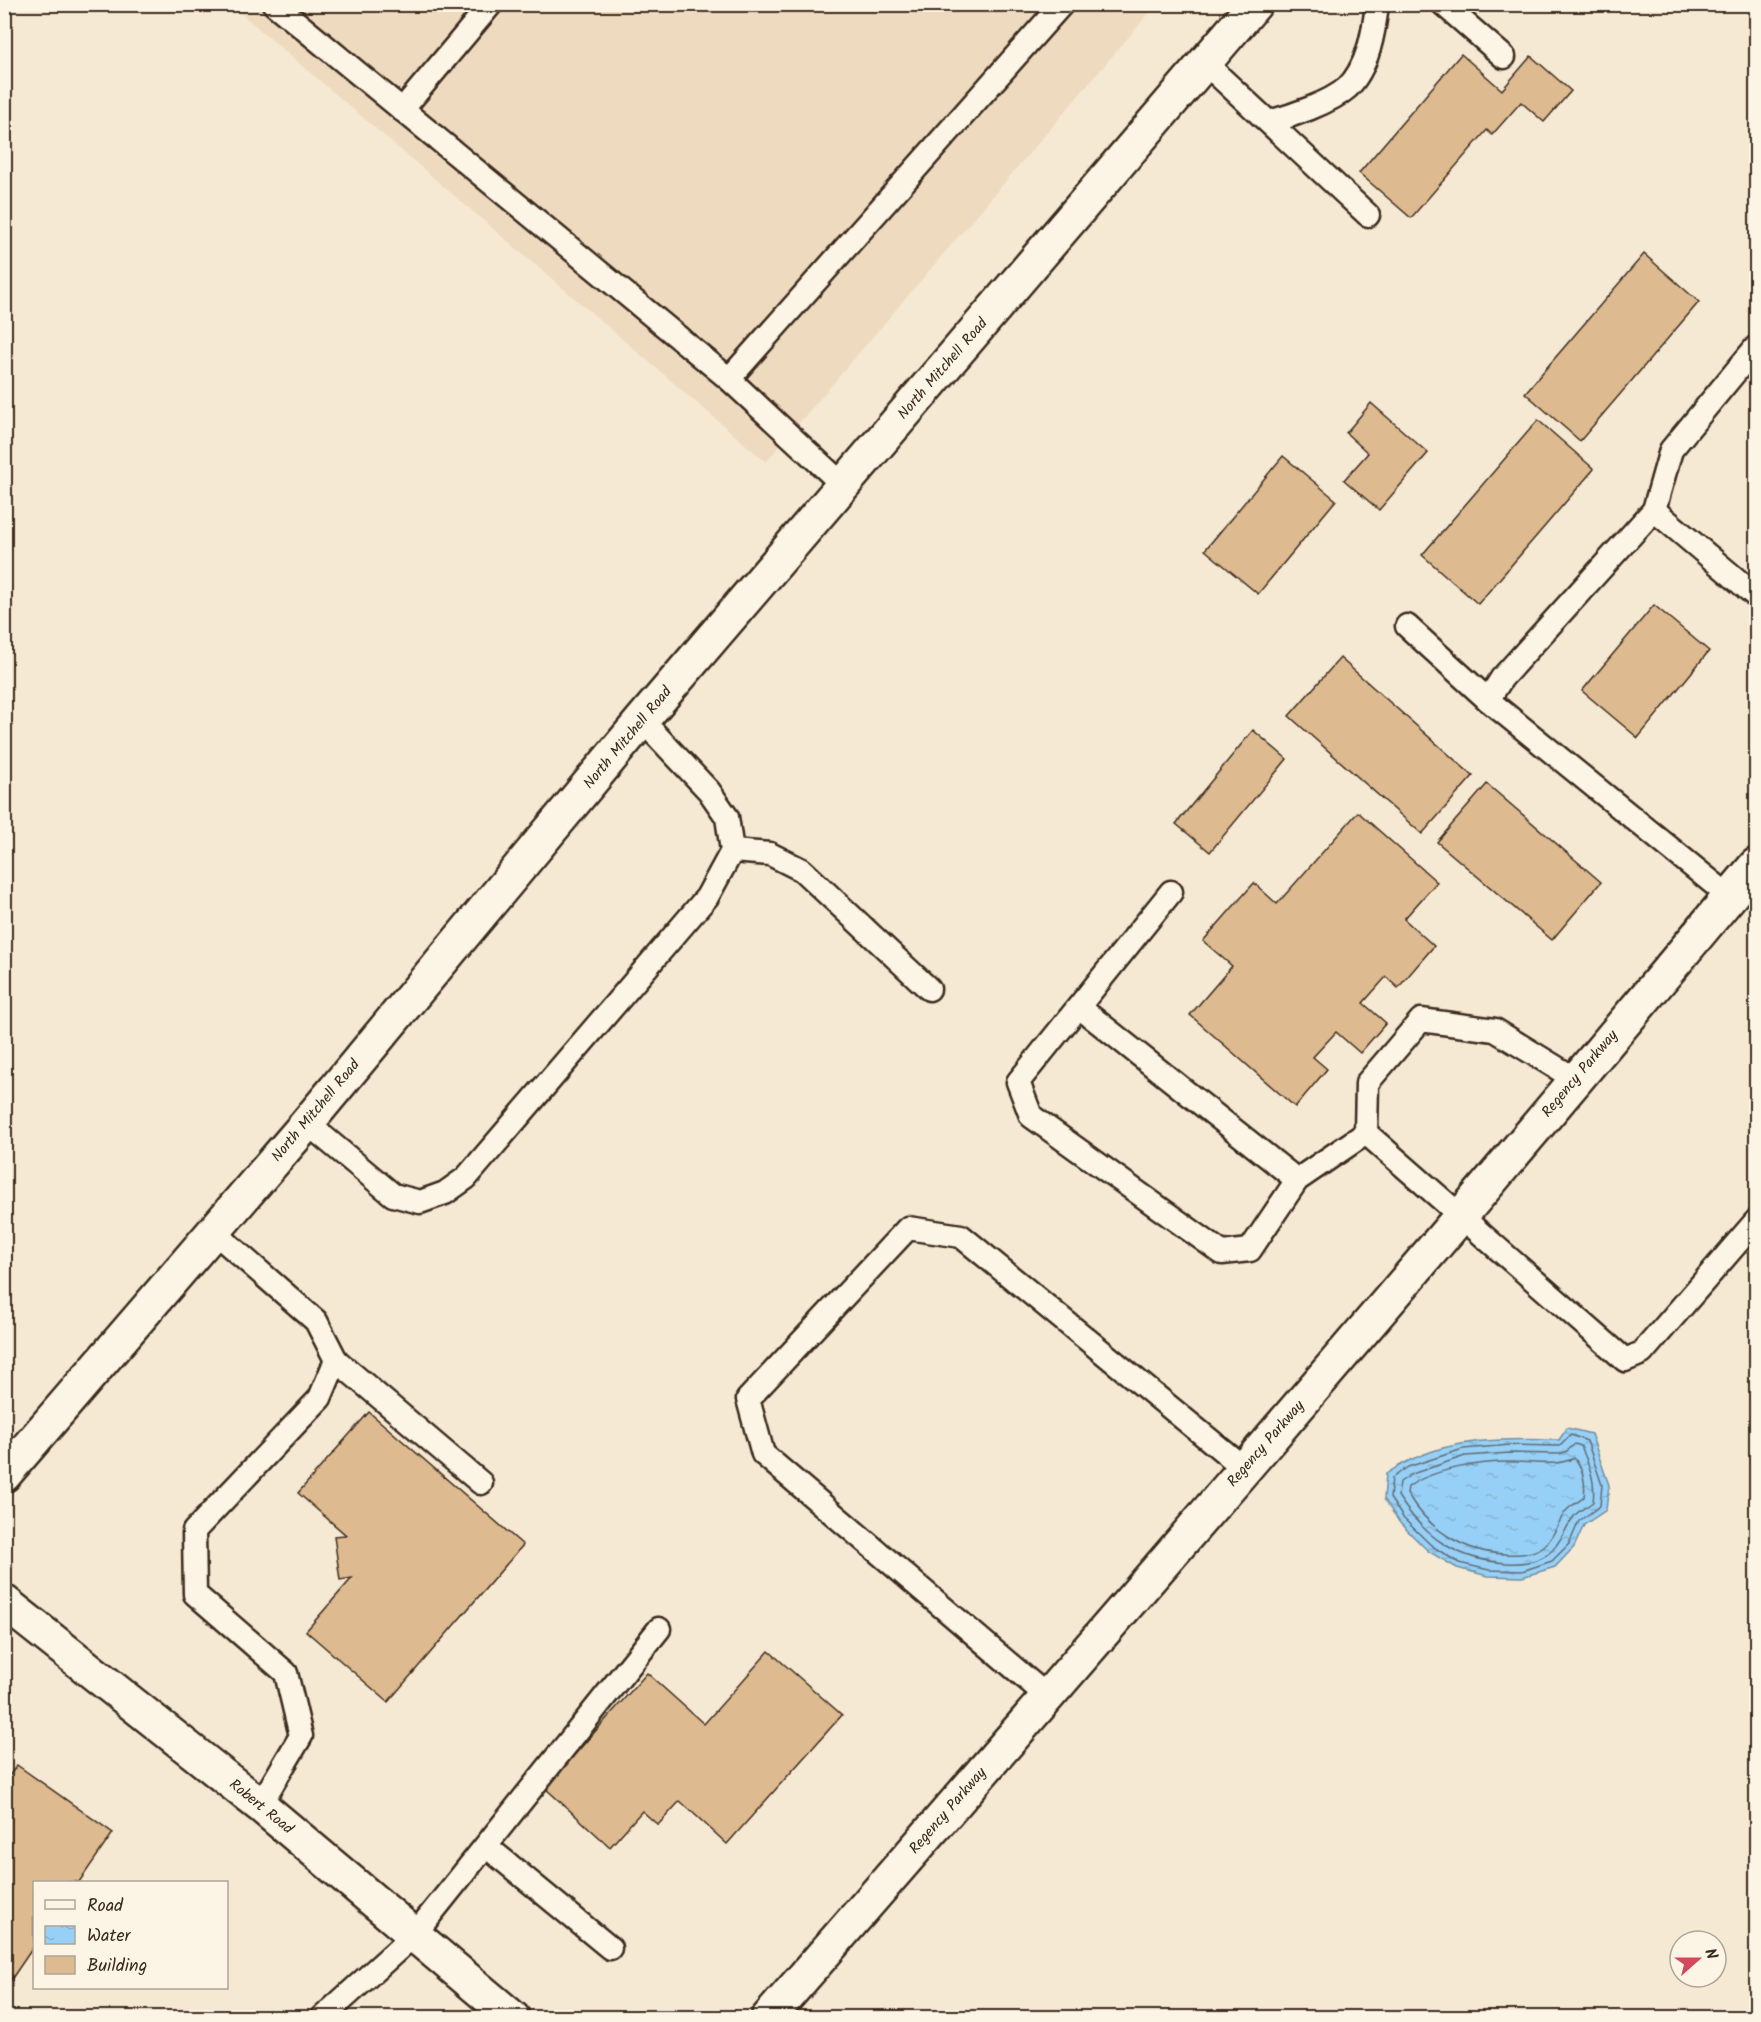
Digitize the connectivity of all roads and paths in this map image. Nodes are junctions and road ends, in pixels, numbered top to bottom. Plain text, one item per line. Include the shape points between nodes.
1 (274, 4) edge
2 (491, 4) edge
3 (1062, 4) edge
4 (1255, 4) edge
5 (1377, 4) edge
6 (1443, 4) edge
7 (1504, 57) dead end
8 (1205, 63) junction
9 (402, 110) junction
10 (1269, 122) junction
11 (1368, 215) dead end
12 (1756, 347) edge
13 (729, 380) junction
14 (843, 486) junction
15 (1654, 510) junction
16 (1756, 596) edge
17 (1407, 626) dead end
18 (1488, 700) junction
19 (642, 720) junction
20 (732, 851) junction
21 (1756, 865) edge
22 (1171, 892) dead end
23 (1730, 897) junction
24 (929, 989) dead end
25 (1079, 1007) junction
26 (1575, 1079) junction
27 (307, 1123) junction
28 (1366, 1133) junction
29 (1298, 1180) junction
30 (1460, 1217) junction
31 (1756, 1221) edge
32 (213, 1231) junction
33 (336, 1360) junction
34 (1245, 1469) junction
35 (4, 1475) edge
36 (481, 1483) dead end
37 (4, 1602) edge
38 (659, 1629) dead end
39 (1048, 1696) junction
40 (260, 1806) junction
41 (486, 1846) junction
42 (415, 1934) junction
43 (610, 1948) dead end
44 (322, 2018) edge
45 (513, 2018) edge
46 (768, 2018) edge

1 - 9 lane
2 - 9 lane
3 - 13 lane
4 - 8 street, North Mitchell Road
5 - 10 lane via 1375,27 1362,67 1347,88 1306,110
6 - 7 lane
8 - 10 lane
8 - 14 street, North Mitchell Road
9 - 13 lane
10 - 11 lane
12 - 15 lane via 1671,450
13 - 14 lane
14 - 19 street, North Mitchell Road
15 - 16 lane
15 - 18 lane via 1502,678
17 - 18 lane
18 - 23 lane
19 - 20 lane via 709,791 727,817
19 - 27 street, North Mitchell Road
20 - 24 lane via 770,854 802,870
20 - 27 lane via 707,897 466,1178 445,1193 420,1202 393,1195
21 - 23 street, Regency Parkway
22 - 25 lane
23 - 26 street, Regency Parkway
25 - 29 lane
25 - 29 lane via 1018,1082 1031,1116 1222,1253 1250,1250
26 - 28 lane via 1495,1030 1421,1020 1367,1083
26 - 30 street, Regency Parkway
27 - 32 street, North Mitchell Road
28 - 29 lane
28 - 30 lane
30 - 31 lane via 1625,1360 1642,1353
30 - 34 street, Regency Parkway
32 - 33 lane via 316,1322
32 - 35 street, North Mitchell Road
33 - 36 lane
33 - 40 lane via 320,1398 194,1531 195,1594 286,1673 301,1736
34 - 39 street, Regency Parkway
34 - 39 lane via 961,1236 908,1228 748,1399 763,1455
37 - 40 street, Robert Road
38 - 41 lane
39 - 46 street, Regency Parkway
40 - 42 street, Robert Road
41 - 42 lane
41 - 43 lane
42 - 44 lane
42 - 45 street, Robert Road

